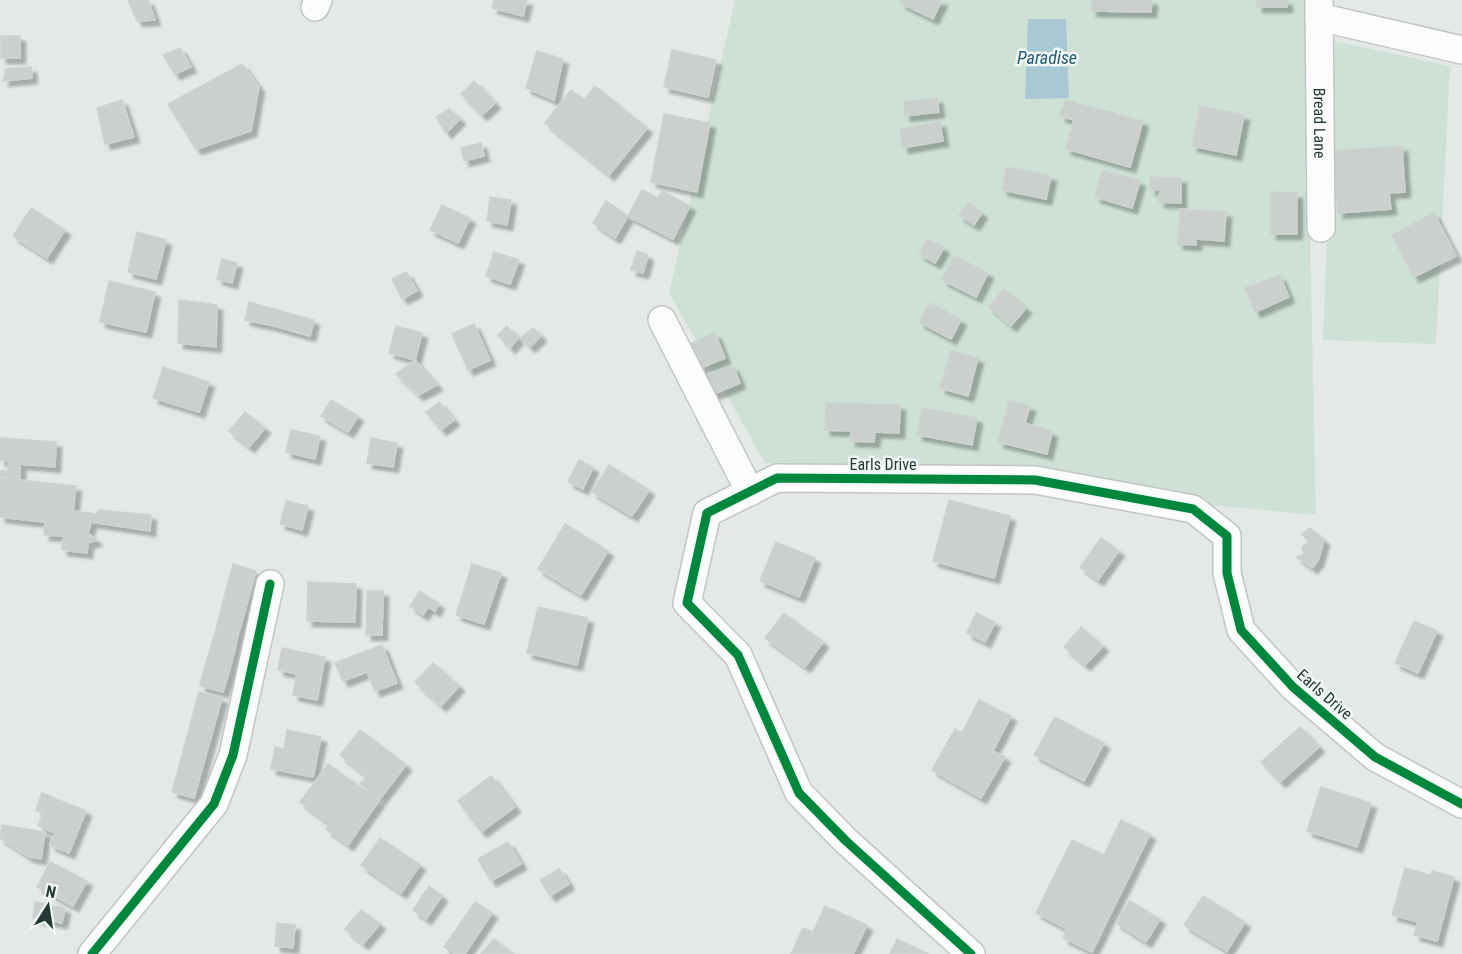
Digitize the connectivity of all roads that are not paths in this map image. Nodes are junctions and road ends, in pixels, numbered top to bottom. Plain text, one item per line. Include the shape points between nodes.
1 (1319, 9) edge
2 (1462, 50) edge
3 (1321, 228) dead end
4 (662, 320) dead end
5 (750, 492) junction
6 (270, 584) dead end
7 (1462, 804) edge
8 (92, 954) edge
9 (971, 954) edge

1 - 2 street, Bread Lane
1 - 3 street, Bread Lane
4 - 5 street
5 - 7 street, Earls Drive via 777,478 1035,480 1193,509 1227,536 1227,573 1241,630 1293,687 1375,757
5 - 9 street, Earls Drive via 707,513 687,603 738,655 799,793
6 - 8 street via 233,755 214,804

